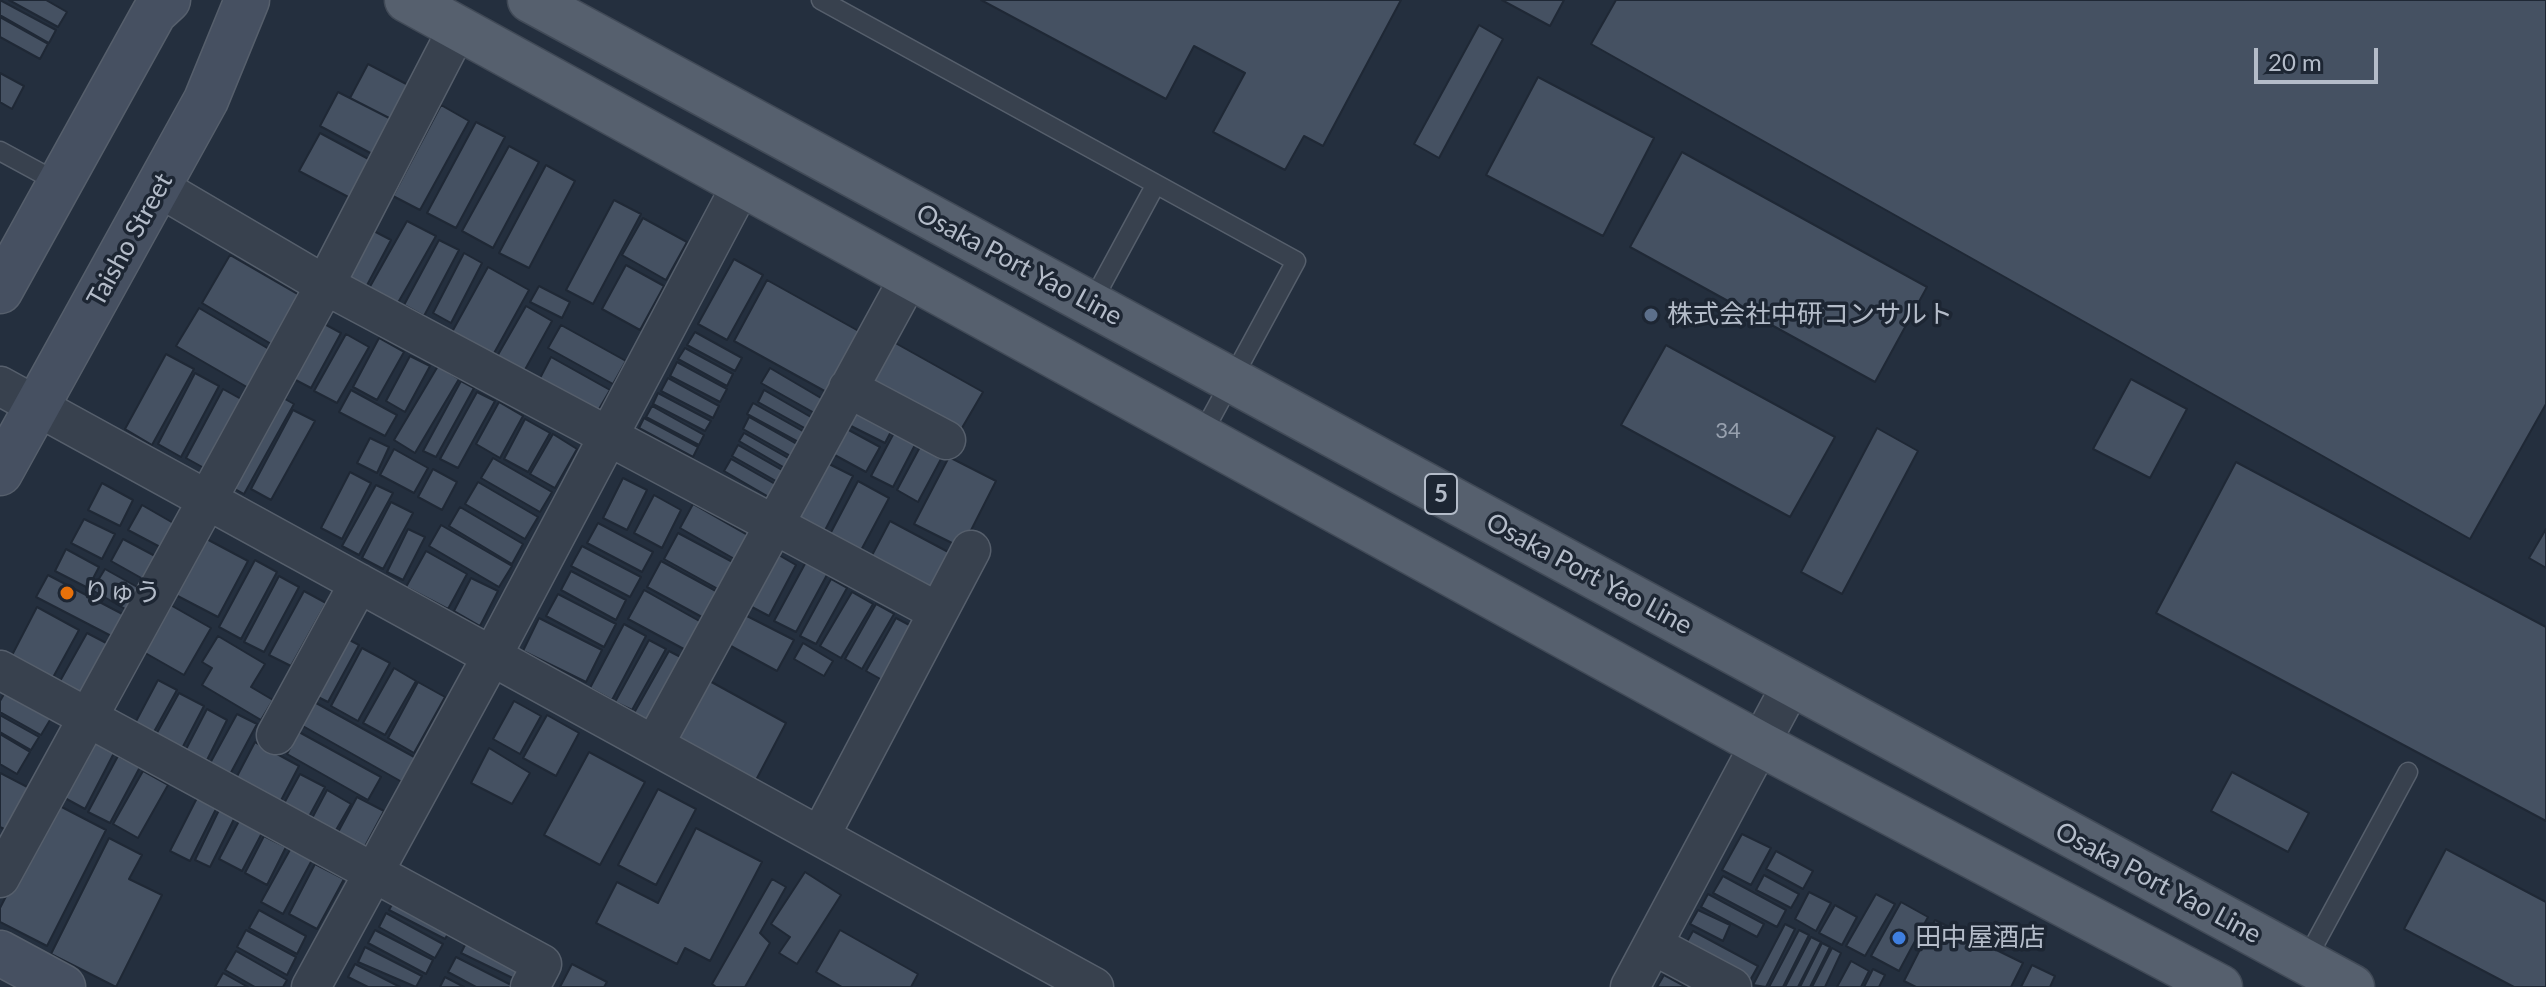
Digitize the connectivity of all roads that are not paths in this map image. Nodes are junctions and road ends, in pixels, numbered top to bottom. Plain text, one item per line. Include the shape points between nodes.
1 (247, 0) edge
2 (407, 0) edge
3 (530, 0) edge
4 (821, 0) edge
5 (154, 6) edge
6 (458, 28) junction
7 (0, 151) edge
8 (59, 183) junction
9 (742, 184) junction
10 (1156, 184) junction
11 (160, 188) junction
12 (909, 278) junction
13 (325, 285) junction
14 (0, 291) edge
15 (1091, 304) junction
16 (1231, 380) junction
17 (848, 388) junction
18 (18, 396) edge
19 (609, 438) junction
20 (1200, 438) junction
21 (946, 440) dead end
22 (0, 473) edge
23 (205, 499) junction
24 (774, 526) junction
25 (971, 550) dead end
26 (359, 583) junction
27 (938, 612) junction
28 (492, 656) junction
29 (0, 670) edge
30 (1792, 684) junction
31 (88, 716) junction
32 (276, 735) dead end
33 (654, 745) junction
34 (1762, 745) junction
35 (2408, 772) dead end
36 (820, 836) junction
37 (375, 871) junction
38 (0, 878) edge
39 (1653, 945) junction
40 (0, 953) edge
41 (2298, 974) edge
42 (63, 987) edge
43 (311, 987) edge
44 (530, 987) edge
45 (1094, 987) edge
46 (1630, 987) edge
47 (1732, 987) edge
48 (2220, 987) edge
49 (2352, 987) edge

1 - 11 main road, Taisho Street via 206,100
2 - 6 main road
3 - 15 main road, Osaka Port Yao Line / 5
4 - 10 lane
5 - 8 main road
6 - 9 main road
6 - 13 street
7 - 8 lane
8 - 14 main road
9 - 12 main road
9 - 19 street
10 - 15 lane
10 - 16 lane via 1296,261
11 - 13 street
11 - 18 main road, Taisho Street
12 - 17 street
12 - 20 main road
13 - 19 street
13 - 23 street
15 - 16 main road, Osaka Port Yao Line / 5
16 - 20 lane
16 - 30 main road, Osaka Port Yao Line / 5
17 - 21 street
17 - 24 street
18 - 22 main road, Taisho Street
18 - 23 street
19 - 24 street
19 - 28 street
20 - 34 main road
23 - 26 street
23 - 31 street
24 - 27 street
24 - 33 street
25 - 27 street
26 - 28 street
26 - 32 street
27 - 36 street
28 - 33 street
28 - 37 street
29 - 31 street
30 - 34 street
30 - 41 main road, Osaka Port Yao Line / 5
31 - 37 street
31 - 38 street
33 - 36 street
34 - 39 street
34 - 48 main road
35 - 41 lane
36 - 45 street
37 - 43 street
37 - 44 street via 542,964
39 - 46 street
39 - 47 street
40 - 42 main road
41 - 49 main road, Osaka Port Yao Line / 5

